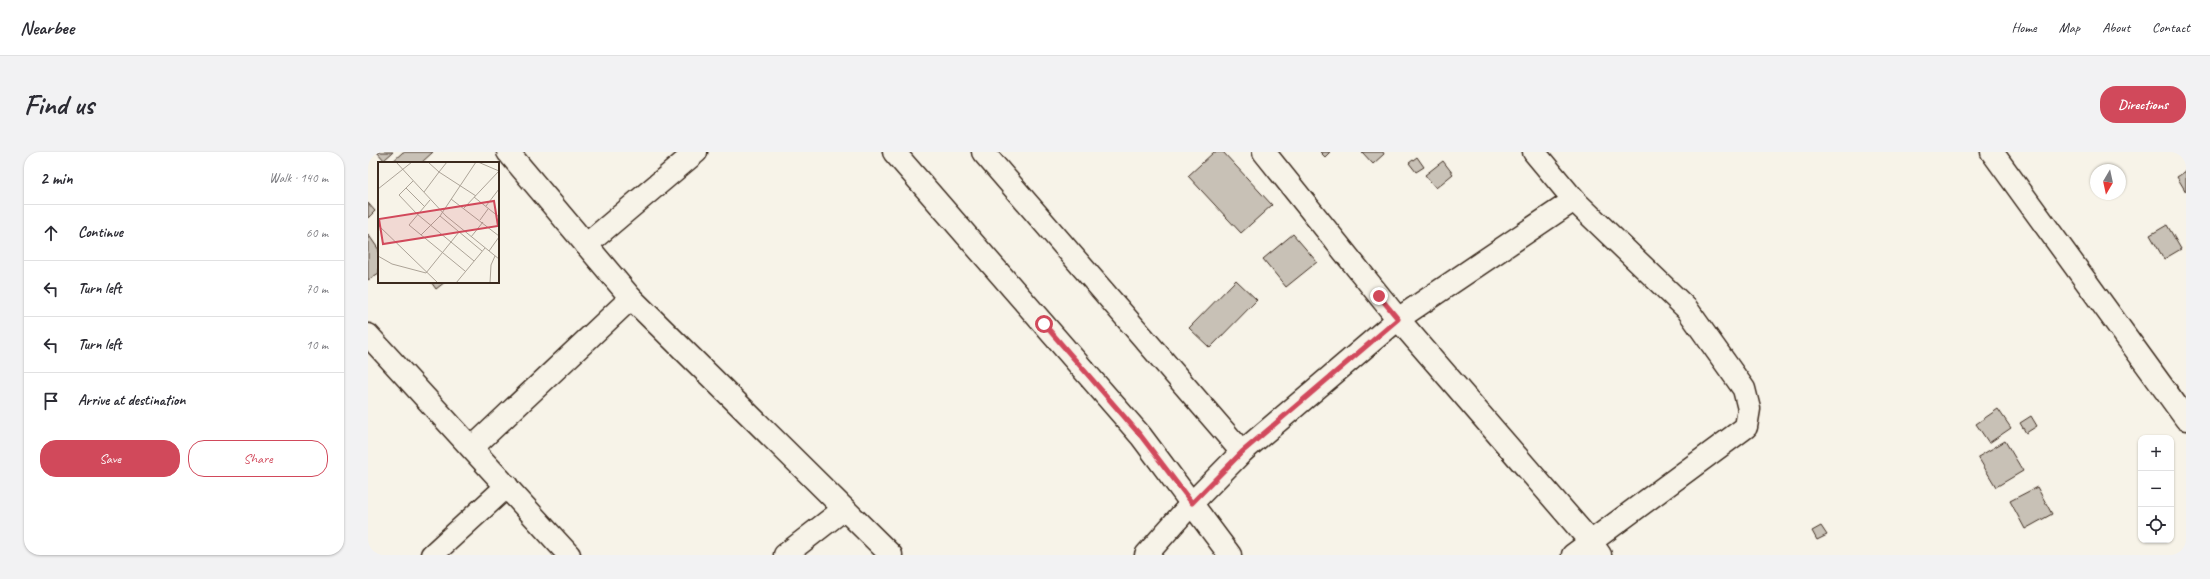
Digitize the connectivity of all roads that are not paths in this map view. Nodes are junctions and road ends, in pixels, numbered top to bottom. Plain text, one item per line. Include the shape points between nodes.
1 (508, 152) edge
2 (696, 152) edge
3 (894, 152) edge
4 (984, 152) edge
5 (1264, 152) edge
6 (1534, 152) edge
7 (1992, 152) edge
8 (1574, 200) junction
9 (586, 245) junction
10 (631, 298) junction
11 (1398, 319) junction
12 (368, 335) edge
13 (2186, 419) edge
14 (472, 448) junction
15 (1242, 452) junction
16 (507, 486) junction
17 (1192, 503) junction
18 (844, 509) junction
19 (1595, 548) edge
20 (432, 555) edge
21 (569, 555) edge
22 (785, 555) edge
23 (891, 555) edge
24 (1146, 555) edge
25 (1230, 555) edge
26 (1573, 555) edge

1 - 9 street
2 - 9 street
3 - 17 street via 1141,436
4 - 15 street
5 - 11 street
6 - 8 street
7 - 13 street
8 - 11 street
8 - 19 street via 1687,309 1744,389 1749,409 1746,427
9 - 10 street
10 - 14 street
10 - 18 street
11 - 15 street
11 - 19 street
12 - 14 street
14 - 16 street
15 - 17 street
16 - 20 street
16 - 21 street
17 - 24 street
17 - 25 street
18 - 22 street
18 - 23 street
19 - 26 street

